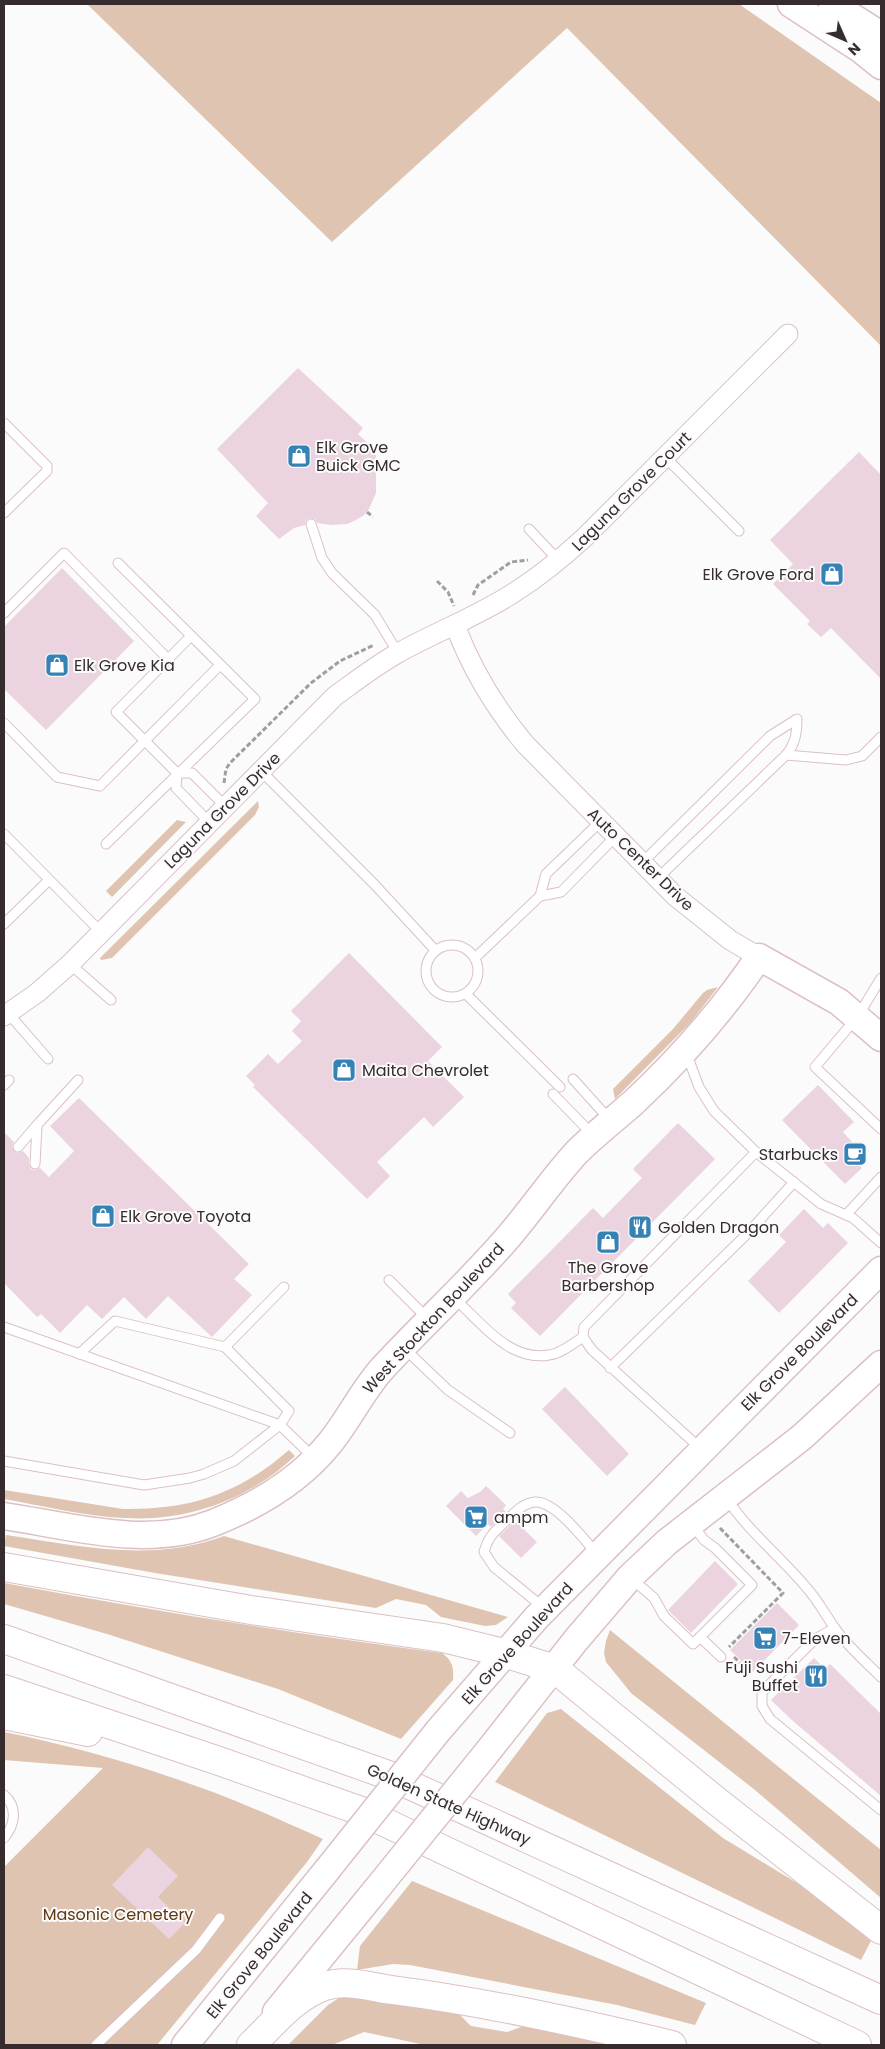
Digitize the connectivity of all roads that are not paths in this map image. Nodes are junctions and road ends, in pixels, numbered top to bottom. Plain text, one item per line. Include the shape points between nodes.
1 (791, 4) edge
2 (832, 4) edge
3 (881, 35) edge
4 (881, 66) edge
5 (788, 334) dead end
6 (4, 422) edge
7 (666, 457) junction
8 (4, 513) edge
9 (311, 524) dead end
10 (529, 529) dead end
11 (739, 531) dead end
12 (559, 561) junction
13 (118, 563) dead end
14 (4, 613) edge
15 (455, 625) junction
16 (191, 636) junction
17 (398, 653) junction
18 (168, 659) junction
19 (220, 665) junction
20 (4, 722) edge
21 (881, 737) edge
22 (144, 740) junction
23 (786, 755) junction
24 (261, 771) junction
25 (177, 774) junction
26 (225, 806) junction
27 (601, 820) junction
28 (209, 822) junction
29 (4, 834) edge
30 (616, 836) junction
31 (106, 844) dead end
32 (642, 863) junction
33 (658, 878) junction
34 (49, 880) junction
35 (540, 896) junction
36 (4, 924) edge
37 (101, 932) junction
38 (436, 950) junction
39 (476, 957) junction
40 (759, 957) junction
41 (70, 964) junction
42 (881, 978) edge
43 (466, 994) junction
44 (111, 1000) dead end
45 (6, 1015) edge
46 (858, 1016) junction
47 (881, 1038) edge
48 (685, 1051) junction
49 (48, 1059) dead end
50 (573, 1079) dead end
51 (78, 1080) dead end
52 (37, 1125) junction
53 (603, 1129) junction
54 (881, 1129) edge
55 (18, 1147) dead end
56 (756, 1152) junction
57 (35, 1164) dead end
58 (881, 1177) edge
59 (794, 1182) junction
60 (846, 1215) junction
61 (881, 1243) edge
62 (881, 1270) edge
63 (390, 1280) dead end
64 (284, 1287) dead end
65 (452, 1296) junction
66 (429, 1320) junction
67 (4, 1327) edge
68 (583, 1337) junction
69 (225, 1346) junction
70 (403, 1347) junction
71 (79, 1354) junction
72 (610, 1368) junction
73 (875, 1373) edge
74 (280, 1425) junction
75 (510, 1433) dead end
76 (701, 1450) junction
77 (315, 1460) junction
78 (4, 1462) edge
79 (725, 1497) junction
80 (4, 1516) edge
81 (691, 1522) junction
82 (598, 1555) junction
83 (4, 1567) edge
84 (630, 1577) junction
85 (545, 1609) junction
86 (835, 1628) junction
87 (700, 1637) junction
88 (4, 1639) edge
89 (504, 1653) junction
90 (721, 1657) dead end
91 (555, 1668) junction
92 (881, 1677) edge
93 (4, 1688) edge
94 (4, 1715) edge
95 (216, 1760) junction
96 (4, 1795) edge
97 (881, 1810) edge
98 (4, 1838) edge
99 (220, 1918) dead end
100 (881, 1930) edge
101 (881, 2000) edge
102 (96, 2045) edge
103 (185, 2045) edge
104 (250, 2045) edge
105 (672, 2045) edge
106 (857, 2045) edge

1 - 4 main road
2 - 3 main road
5 - 7 street, Laguna Grove Court
6 - 8 lane via 47,466 47,471
7 - 11 lane
7 - 12 street, Laguna Grove Court
9 - 17 lane via 322,558 332,573 375,615
10 - 12 lane
12 - 15 street, Laguna Grove Court via 514,593
13 - 16 lane
14 - 18 lane via 64,553
15 - 17 street, Laguna Grove Drive
15 - 27 street, Auto Center Drive via 462,644 506,721
16 - 18 lane
16 - 19 lane
17 - 24 street, Laguna Grove Drive via 335,696
18 - 22 lane via 116,712
19 - 22 lane
19 - 25 lane via 254,699
20 - 22 lane via 57,777 100,786
21 - 23 lane via 862,756 846,760
22 - 25 lane
23 - 32 lane via 797,734 797,719 770,736
23 - 33 lane
24 - 26 street, Laguna Grove Drive
24 - 38 lane
25 - 26 lane via 192,774
25 - 28 lane via 176,788
25 - 31 lane
26 - 28 street, Laguna Grove Drive
27 - 30 street, Auto Center Drive
27 - 35 lane via 546,874
28 - 37 street, Laguna Grove Drive
29 - 34 lane
30 - 32 street, Auto Center Drive
30 - 35 lane via 561,892
32 - 33 street, Auto Center Drive
33 - 40 street, Auto Center Drive via 709,925
34 - 36 lane
34 - 37 lane
35 - 39 lane
37 - 41 street, Laguna Grove Drive
38 - 39 lane via 450,944 465,947
38 - 43 lane via 427,962 426,977 433,990 447,997
39 - 43 lane via 479,972 474,986
40 - 46 main road, Auto Center Drive via 812,985
40 - 48 main road, West Stockton Boulevard via 730,999
41 - 44 lane
41 - 45 street, Laguna Grove Drive via 37,994
42 - 46 lane
43 - 53 lane via 557,1091
45 - 49 lane
46 - 47 main road, Auto Center Drive
46 - 54 lane via 816,1067
48 - 53 main road, West Stockton Boulevard
48 - 56 lane via 699,1087 714,1111
50 - 53 lane
51 - 52 lane
52 - 55 lane
52 - 57 lane
53 - 65 main road, West Stockton Boulevard via 566,1166 510,1235
56 - 59 lane
56 - 68 lane via 584,1327
58 - 60 lane
59 - 60 lane via 821,1204
59 - 72 lane via 749,1232
60 - 61 lane
62 - 76 main road, Elk Grove Boulevard
63 - 66 lane
64 - 69 lane
65 - 66 main road, West Stockton Boulevard
65 - 68 lane via 508,1348 528,1356 551,1355
66 - 70 main road, West Stockton Boulevard
67 - 71 lane
68 - 72 lane
69 - 71 lane via 115,1320
69 - 74 lane via 289,1411
70 - 75 lane via 448,1390
70 - 77 main road, West Stockton Boulevard via 374,1379
71 - 74 lane
72 - 76 lane
73 - 79 main road
74 - 77 lane
74 - 78 lane via 234,1461 204,1474 144,1485
76 - 82 main road, Elk Grove Boulevard
77 - 80 main road, West Stockton Boulevard via 288,1484 242,1510 178,1533 130,1534
79 - 81 main road
79 - 86 lane via 737,1514 806,1586
81 - 84 main road
81 - 87 lane via 704,1540 752,1585
82 - 85 main road, Elk Grove Boulevard
82 - 85 lane via 573,1526 546,1503 534,1502 520,1508 488,1538 484,1552 494,1567
83 - 89 highway via 251,1610 443,1638
84 - 87 lane via 654,1598 664,1616 693,1644
84 - 91 main road
85 - 89 main road, Elk Grove Boulevard
86 - 92 lane
86 - 97 lane via 815,1639 762,1692 762,1706 770,1719
87 - 90 lane
88 - 101 highway, Golden State Highway via 388,1775
89 - 91 highway
89 - 103 main road, Elk Grove Boulevard, bridge
91 - 100 highway via 714,1799
91 - 104 main road, bridge
93 - 95 highway
94 - 95 highway
95 - 106 highway via 361,1811
96 - 98 lane via 11,1802 14,1813 10,1831
99 - 102 lane via 196,1950
104 - 105 highway via 297,2001 325,1986 346,1983 432,1995

